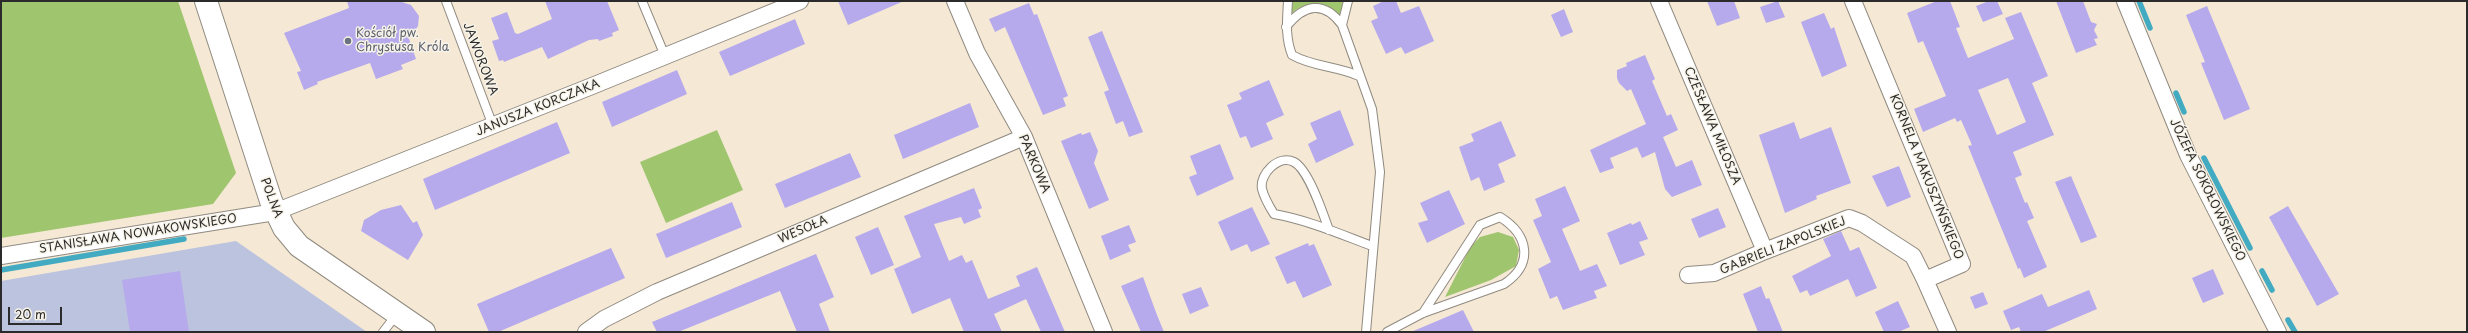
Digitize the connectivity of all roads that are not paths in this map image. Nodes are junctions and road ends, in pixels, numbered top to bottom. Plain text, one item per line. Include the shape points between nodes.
1 (206, 1) edge
2 (446, 1) edge
3 (642, 1) edge
4 (800, 1) edge
5 (954, 1) edge
6 (1288, 1) edge
7 (1348, 1) edge
8 (1659, 1) edge
9 (1853, 1) edge
10 (2125, 1) edge
11 (1342, 25) junction
12 (1286, 27) junction
13 (665, 56) junction
14 (1359, 76) junction
15 (493, 126) junction
16 (1024, 137) junction
17 (275, 212) junction
18 (1329, 230) junction
19 (1372, 246) junction
20 (1764, 250) junction
21 (1, 256) edge
22 (1688, 275) dead end
23 (1925, 280) junction
24 (1423, 313) junction
25 (398, 314) junction
26 (383, 332) edge
27 (424, 332) edge
28 (586, 332) edge
29 (1104, 332) edge
30 (1366, 332) edge
31 (1388, 332) edge
32 (1948, 332) edge
33 (2278, 332) edge

1 - 17 street, POLNA
2 - 15 lane, JAWOROWA
3 - 13 lane
4 - 13 street, JANUSZA KORCZAKA
5 - 16 street, PARKOWA via 977,53
6 - 12 lane
7 - 11 lane
8 - 20 street, CZESŁAWA MIŁOSZA
9 - 23 street, KORNELA MAKUSZYŃSKIEGO via 1962,264
10 - 33 street, JÓZEFA SOKOŁOWSKIEGO via 2188,155
11 - 12 lane via 1327,9 1315,7 1299,14
11 - 14 lane
12 - 14 lane via 1292,55 1312,64 1344,69
13 - 15 street, JANUSZA KORCZAKA
14 - 19 lane via 1372,109 1380,172
15 - 17 street, JANUSZA KORCZAKA
16 - 28 street, WESOŁA via 657,292 604,319
16 - 29 street, PARKOWA
17 - 21 street, STANISŁAWA NOWAKOWSKIEGO
17 - 25 street, POLNA via 288,234 305,251
18 - 18 lane via 1295,218 1274,214 1262,189 1262,180 1266,172 1278,162 1295,162 1306,175
18 - 19 lane
19 - 30 lane
20 - 22 street, GABRIELI ZAPOLSKIEJ via 1714,273
20 - 23 street, GABRIELI ZAPOLSKIEJ via 1849,218 1862,223 1913,256
23 - 32 street
24 - 24 lane via 1504,284 1514,277 1524,263 1525,249 1519,234 1511,224 1500,217 1480,225
24 - 31 lane
25 - 26 lane
25 - 27 street, POLNA

